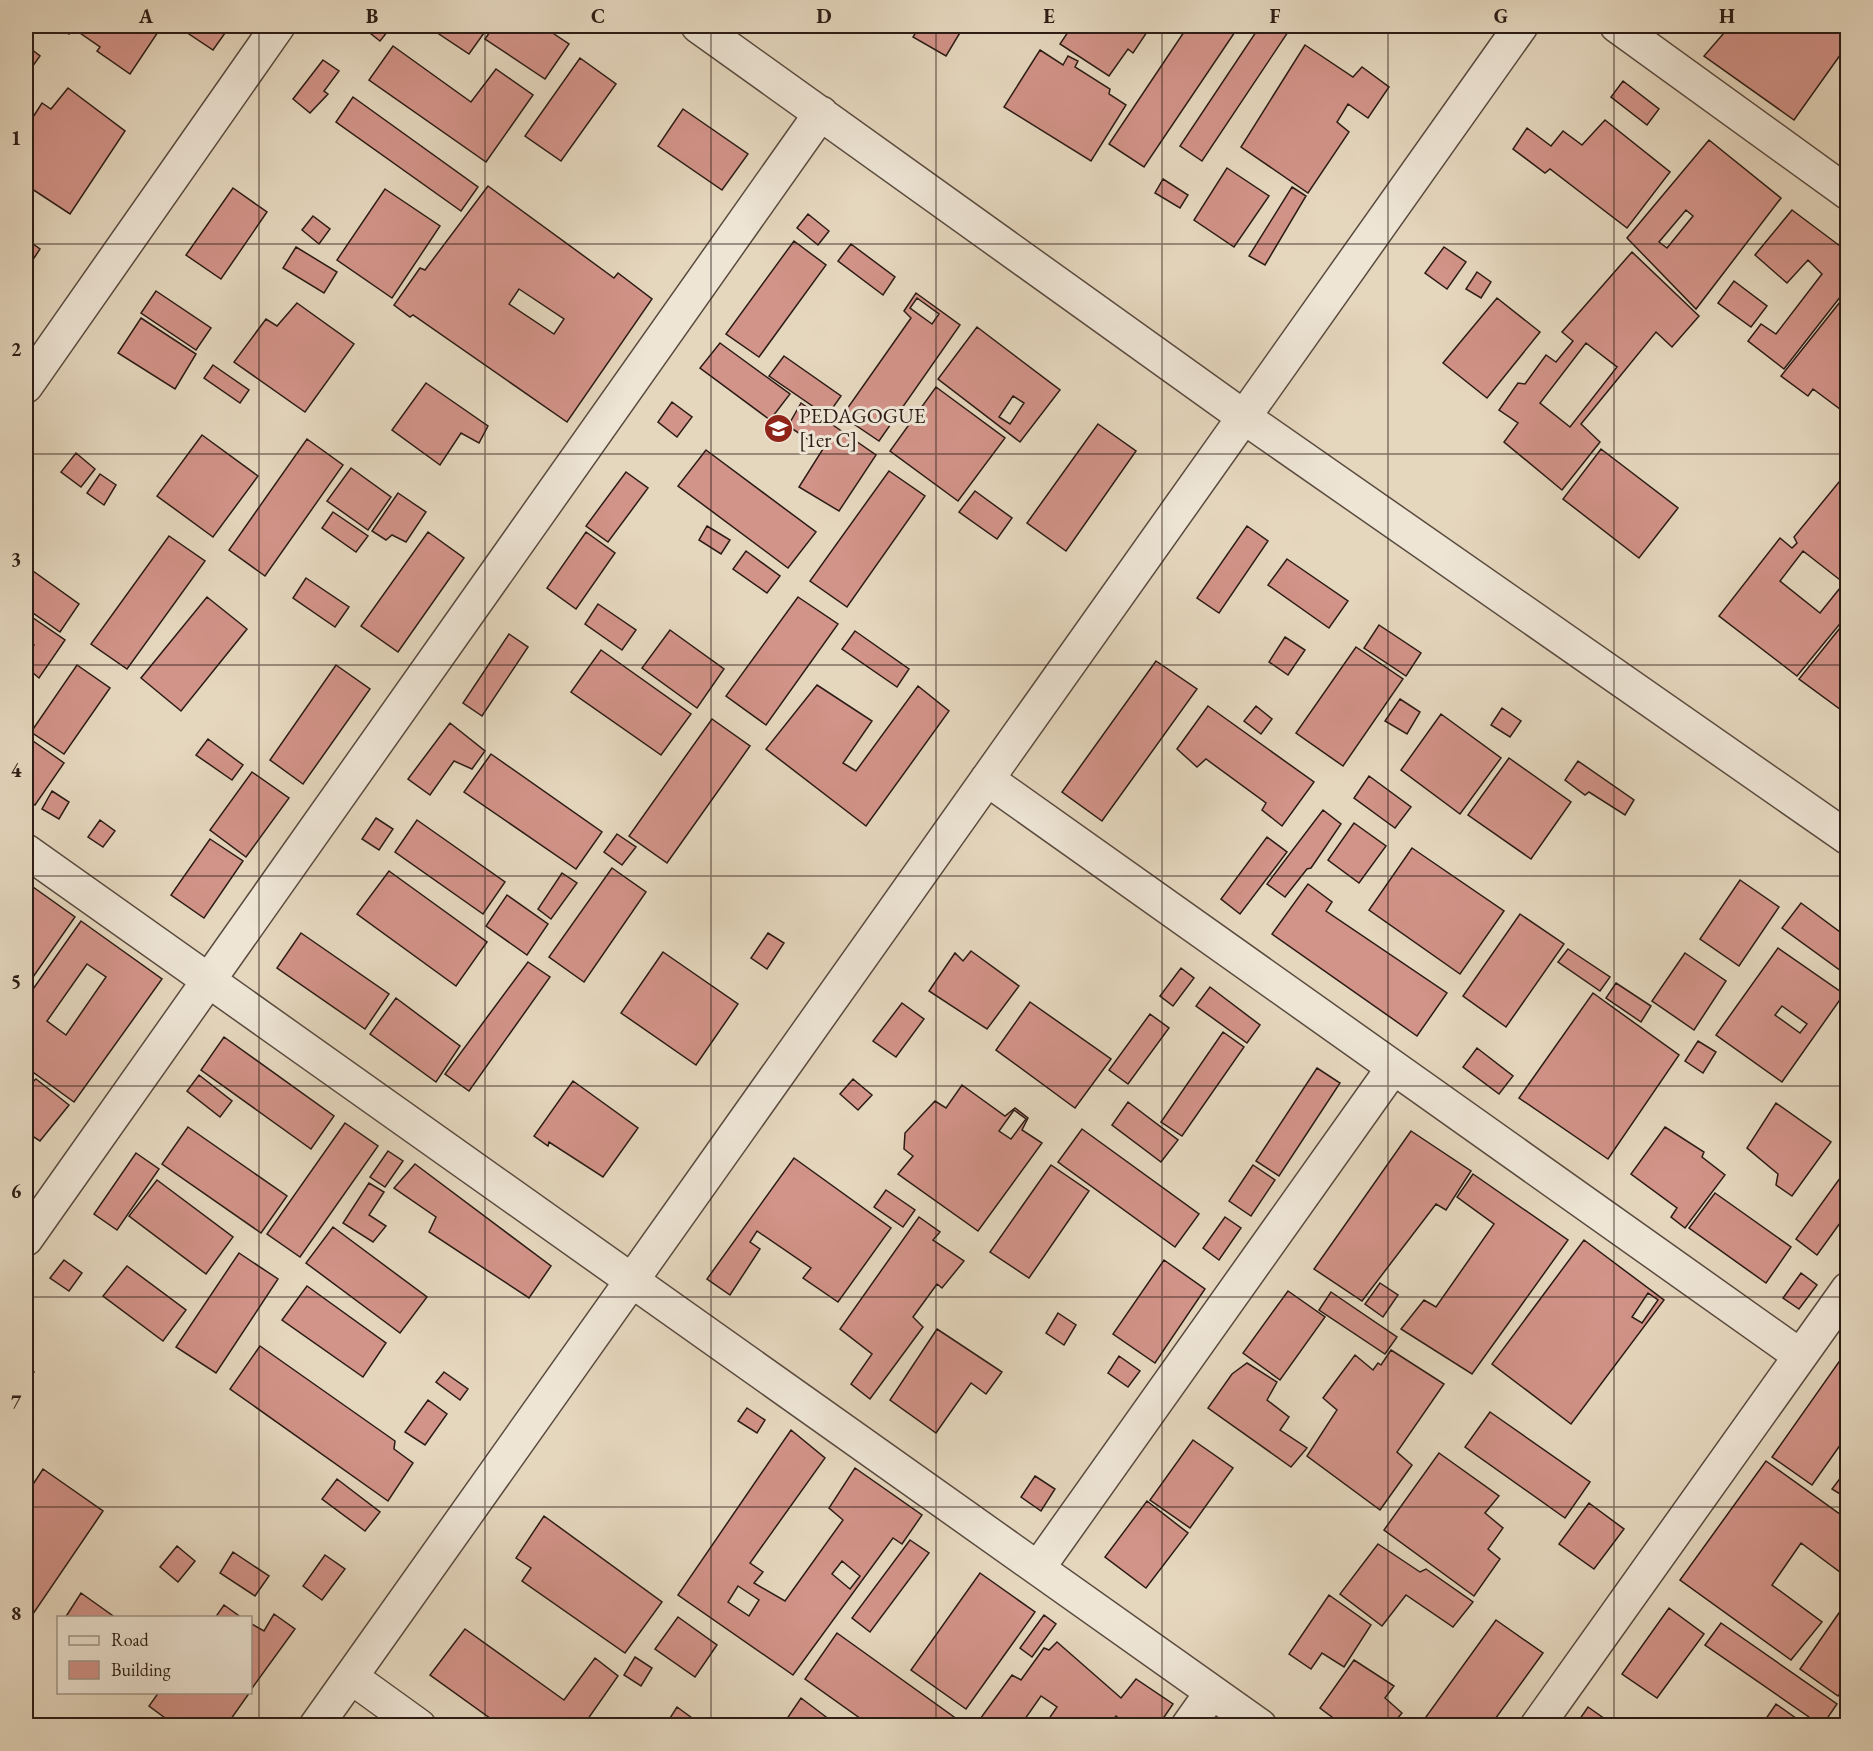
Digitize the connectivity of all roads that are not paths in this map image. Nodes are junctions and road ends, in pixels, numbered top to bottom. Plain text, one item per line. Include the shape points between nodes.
1 (278, 26) edge
2 (698, 26) edge
3 (1521, 26) edge
4 (1617, 26) edge
5 (821, 114) junction
6 (1848, 193) edge
7 (26, 386) edge
8 (1241, 415) junction
9 (987, 779) junction
10 (1848, 838) edge
11 (26, 851) edge
12 (210, 982) junction
13 (1393, 1068) junction
14 (26, 1239) edge
15 (632, 1280) junction
16 (1848, 1289) edge
17 (1799, 1355) junction
18 (1038, 1568) junction
19 (351, 1677) junction
20 (1212, 1692) junction
21 (316, 1725) edge
22 (419, 1725) edge
23 (1188, 1725) edge
24 (1260, 1725) edge
25 (1536, 1725) edge

1 - 7 street
2 - 5 street
3 - 8 street
4 - 6 street
5 - 8 street
5 - 12 street
8 - 9 street
8 - 10 street
9 - 13 street
9 - 15 street
11 - 12 street
12 - 14 street
12 - 15 street
13 - 17 street
13 - 18 street
15 - 18 street
15 - 19 street
16 - 17 street
17 - 25 street
18 - 20 street
19 - 21 street
19 - 22 street
20 - 23 street
20 - 24 street

